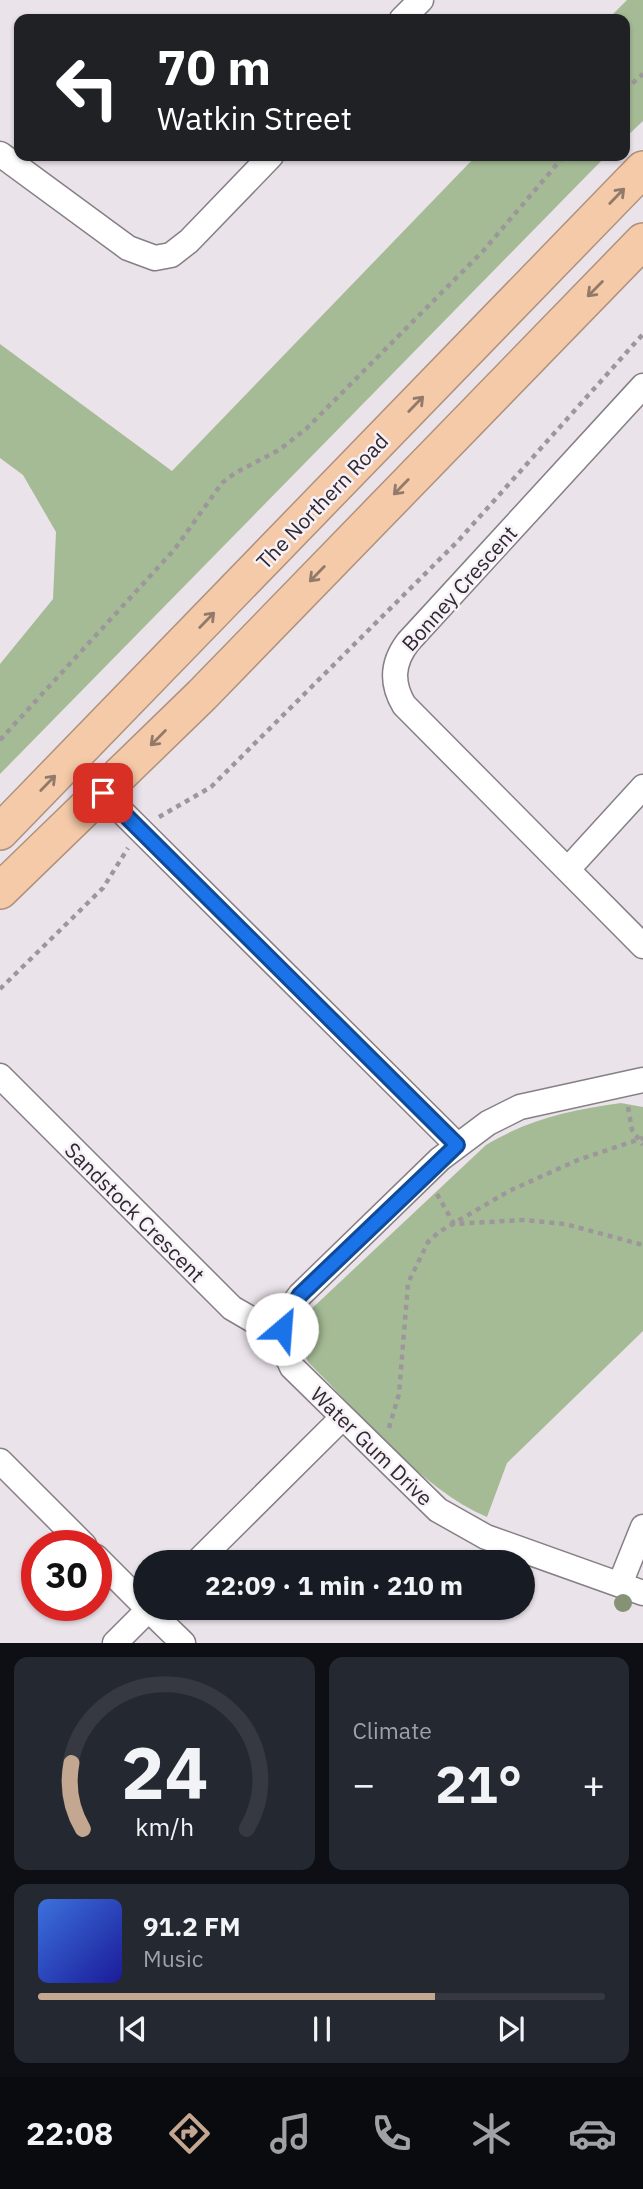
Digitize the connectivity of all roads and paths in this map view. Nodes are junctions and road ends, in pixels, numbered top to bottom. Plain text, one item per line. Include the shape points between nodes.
1 (421, 0) edge
2 (407, 14) edge
3 (0, 154) edge
4 (266, 161) edge
5 (560, 161) edge
6 (643, 169) edge
7 (643, 242) edge
8 (643, 334) edge
9 (643, 386) edge
10 (0, 740) edge
11 (643, 787) edge
12 (103, 793) junction
13 (156, 820) dead end
14 (0, 832) edge
15 (132, 844) dead end
16 (569, 868) junction
17 (0, 891) edge
18 (643, 946) edge
19 (0, 989) edge
20 (0, 1076) edge
21 (643, 1080) edge
22 (628, 1103) dead end
23 (640, 1138) edge
24 (457, 1145) junction
25 (643, 1145) edge
26 (432, 1188) dead end
27 (454, 1224) junction
28 (643, 1245) edge
29 (282, 1329) junction
30 (342, 1418) junction
31 (389, 1428) dead end
32 (0, 1461) edge
33 (643, 1527) edge
34 (69, 1530) edge
35 (209, 1550) edge
36 (112, 1573) edge
37 (620, 1584) junction
38 (133, 1593) edge
39 (643, 1593) edge
40 (137, 1620) edge
41 (160, 1620) edge
42 (115, 1643) edge
43 (183, 1643) edge

1 - 2 street
3 - 4 street via 128,248 155,258 171,255 189,241
5 - 10 path via 484,250 306,429 222,483 174,551
14 -> 6 highway, The Northern Road
7 -> 12 highway
8 - 13 path via 458,541 211,787
9 - 16 street, Bonney Crescent via 408,642 396,662 396,691 404,705
11 - 16 street
12 - 17 highway
12 - 24 street
15 - 19 path via 103,887
16 - 18 street, Bonney Crescent
20 - 29 street, Sandstock Crescent via 232,1308 256,1322
21 - 24 street via 520,1107
22 - 23 path via 632,1130
23 - 25 path
23 - 27 path via 540,1177
24 - 29 street via 300,1295
26 - 27 path
27 - 28 path via 523,1220 565,1224
27 - 31 path via 428,1242 413,1267 405,1298 399,1394
29 - 30 street, Water Gum Drive via 292,1367
30 - 35 street
30 - 37 street, Water Gum Drive via 416,1491 461,1524
32 - 34 street
33 - 37 street
36 - 38 street
37 - 39 street, Water Gum Drive
40 - 42 street
41 - 43 street

